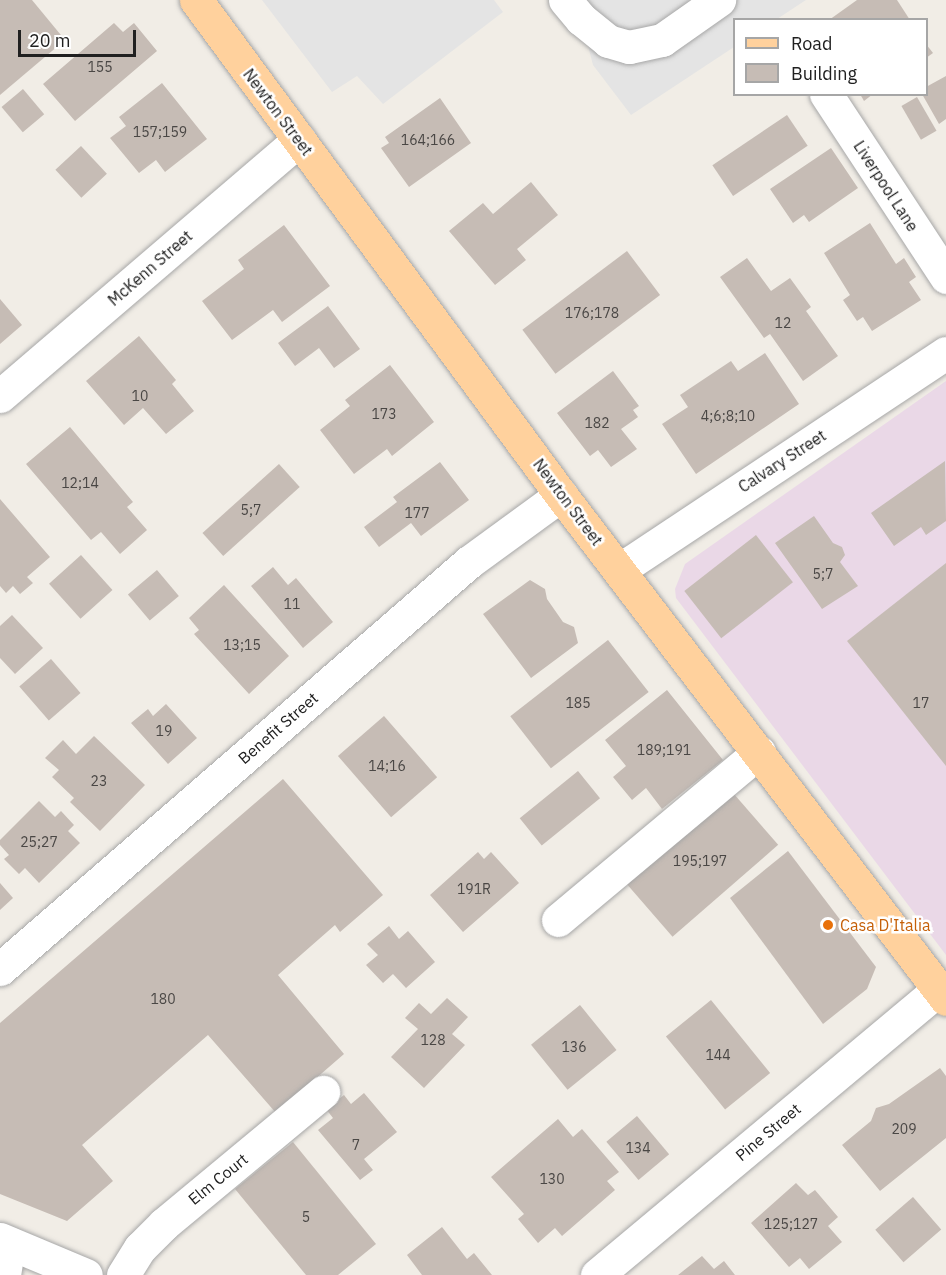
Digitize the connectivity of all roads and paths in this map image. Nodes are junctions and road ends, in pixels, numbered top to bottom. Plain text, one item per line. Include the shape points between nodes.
1 (196, 0) edge
2 (566, 0) edge
3 (719, 0) edge
4 (827, 96) edge
5 (299, 140) junction
6 (946, 277) edge
7 (946, 353) edge
8 (0, 396) edge
9 (561, 495) junction
10 (620, 570) junction
11 (759, 752) junction
12 (558, 920) dead end
13 (0, 969) edge
14 (942, 994) edge
15 (323, 1092) dead end
16 (5, 1241) edge
17 (4, 1275) edge
18 (86, 1275) edge
19 (123, 1275) edge
20 (597, 1275) edge

1 - 5 main road, Newton Street
2 - 3 street via 581,19 608,41 629,47 662,40
4 - 6 street, Liverpool Lane
5 - 8 street, McKenn Street
5 - 9 main road, Newton Street
7 - 10 street, Calvary Street
9 - 10 main road, Newton Street
9 - 13 street, Benefit Street via 469,562
10 - 11 main road, Newton Street
11 - 12 street
11 - 14 main road, Newton Street
14 - 20 street, Pine Street
15 - 19 street, Elm Court via 164,1224 140,1248
16 - 17 street
16 - 18 street

